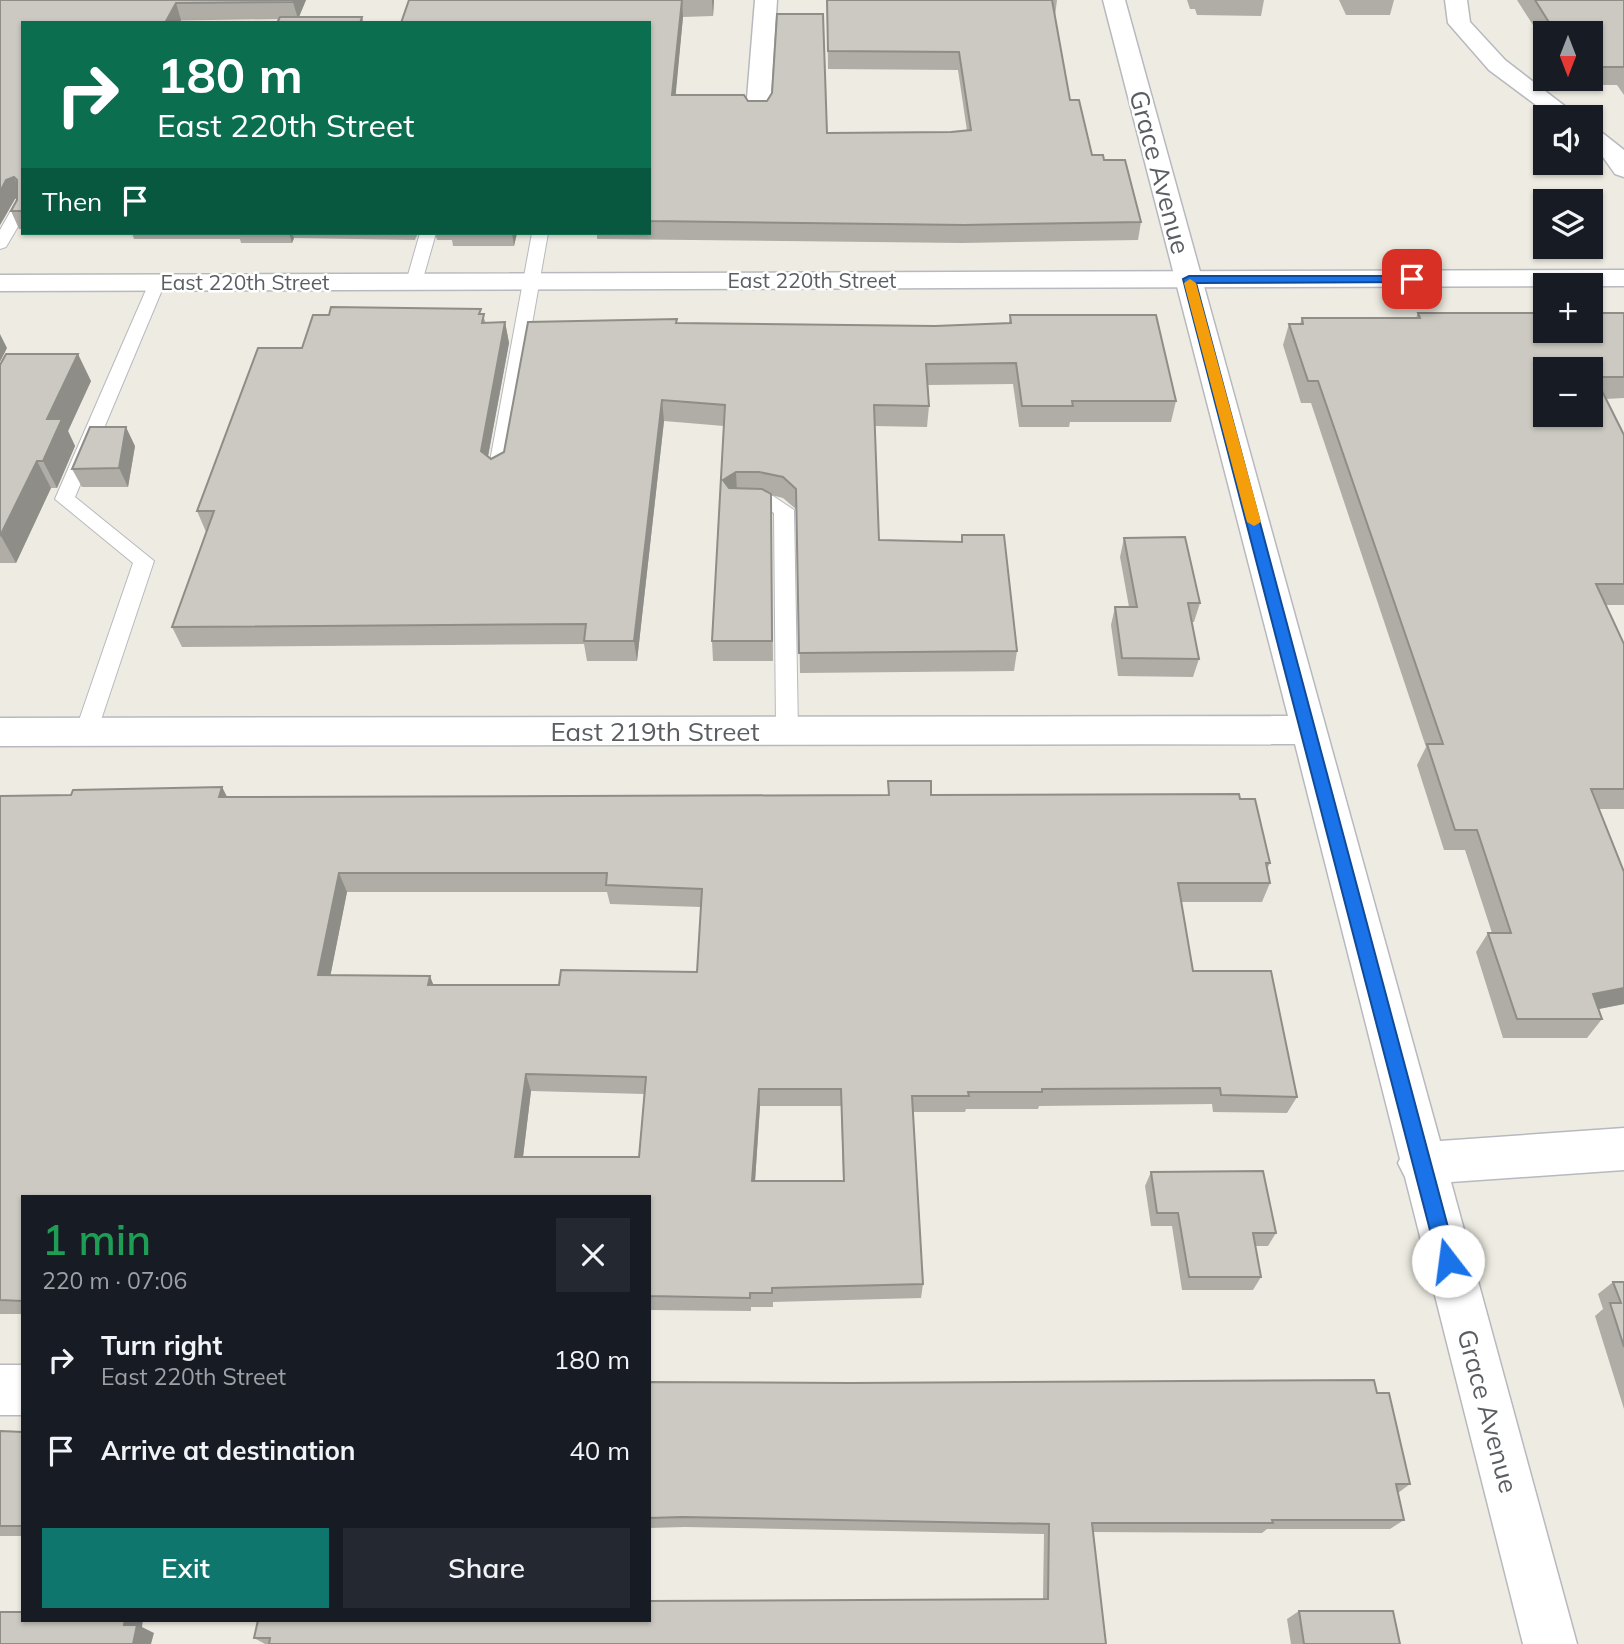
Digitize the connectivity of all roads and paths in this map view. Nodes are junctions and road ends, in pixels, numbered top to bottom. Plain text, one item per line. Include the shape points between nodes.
1 (766, 0) edge
2 (1114, 0) edge
3 (1457, 0) edge
4 (1551, 105) edge
5 (758, 111) edge
6 (1603, 145) edge
7 (1624, 169) edge
8 (21, 207) edge
9 (427, 235) edge
10 (540, 235) edge
11 (0, 244) edge
12 (1624, 278) edge
13 (1189, 279) junction
14 (531, 281) junction
15 (414, 282) junction
16 (157, 283) junction
17 (0, 284) edge
18 (497, 472) edge
19 (737, 501) edge
20 (787, 730) junction
21 (1310, 730) junction
22 (0, 732) edge
23 (86, 732) junction
24 (1624, 1149) edge
25 (1421, 1163) junction
26 (0, 1390) edge
27 (21, 1390) edge
28 (1550, 1644) edge

1 - 5 street
2 - 13 street, Grace Avenue
3 - 4 street via 1459,23 1497,65
6 - 7 street
8 - 11 lane
9 - 15 lane
10 - 14 lane
12 - 13 street, East 220th Street
13 - 14 street, East 220th Street
13 - 21 street, Grace Avenue
14 - 15 street, East 220th Street
14 - 18 lane
15 - 16 street, East 220th Street
16 - 17 street, East 220th Street
16 - 23 lane via 65,499 144,561
19 - 20 lane via 766,501 783,510
20 - 21 street, East 219th Street
20 - 23 street, East 219th Street
21 - 25 street, Grace Avenue
22 - 23 street, East 219th Street
24 - 25 street
25 - 28 street, Grace Avenue
26 - 27 street

